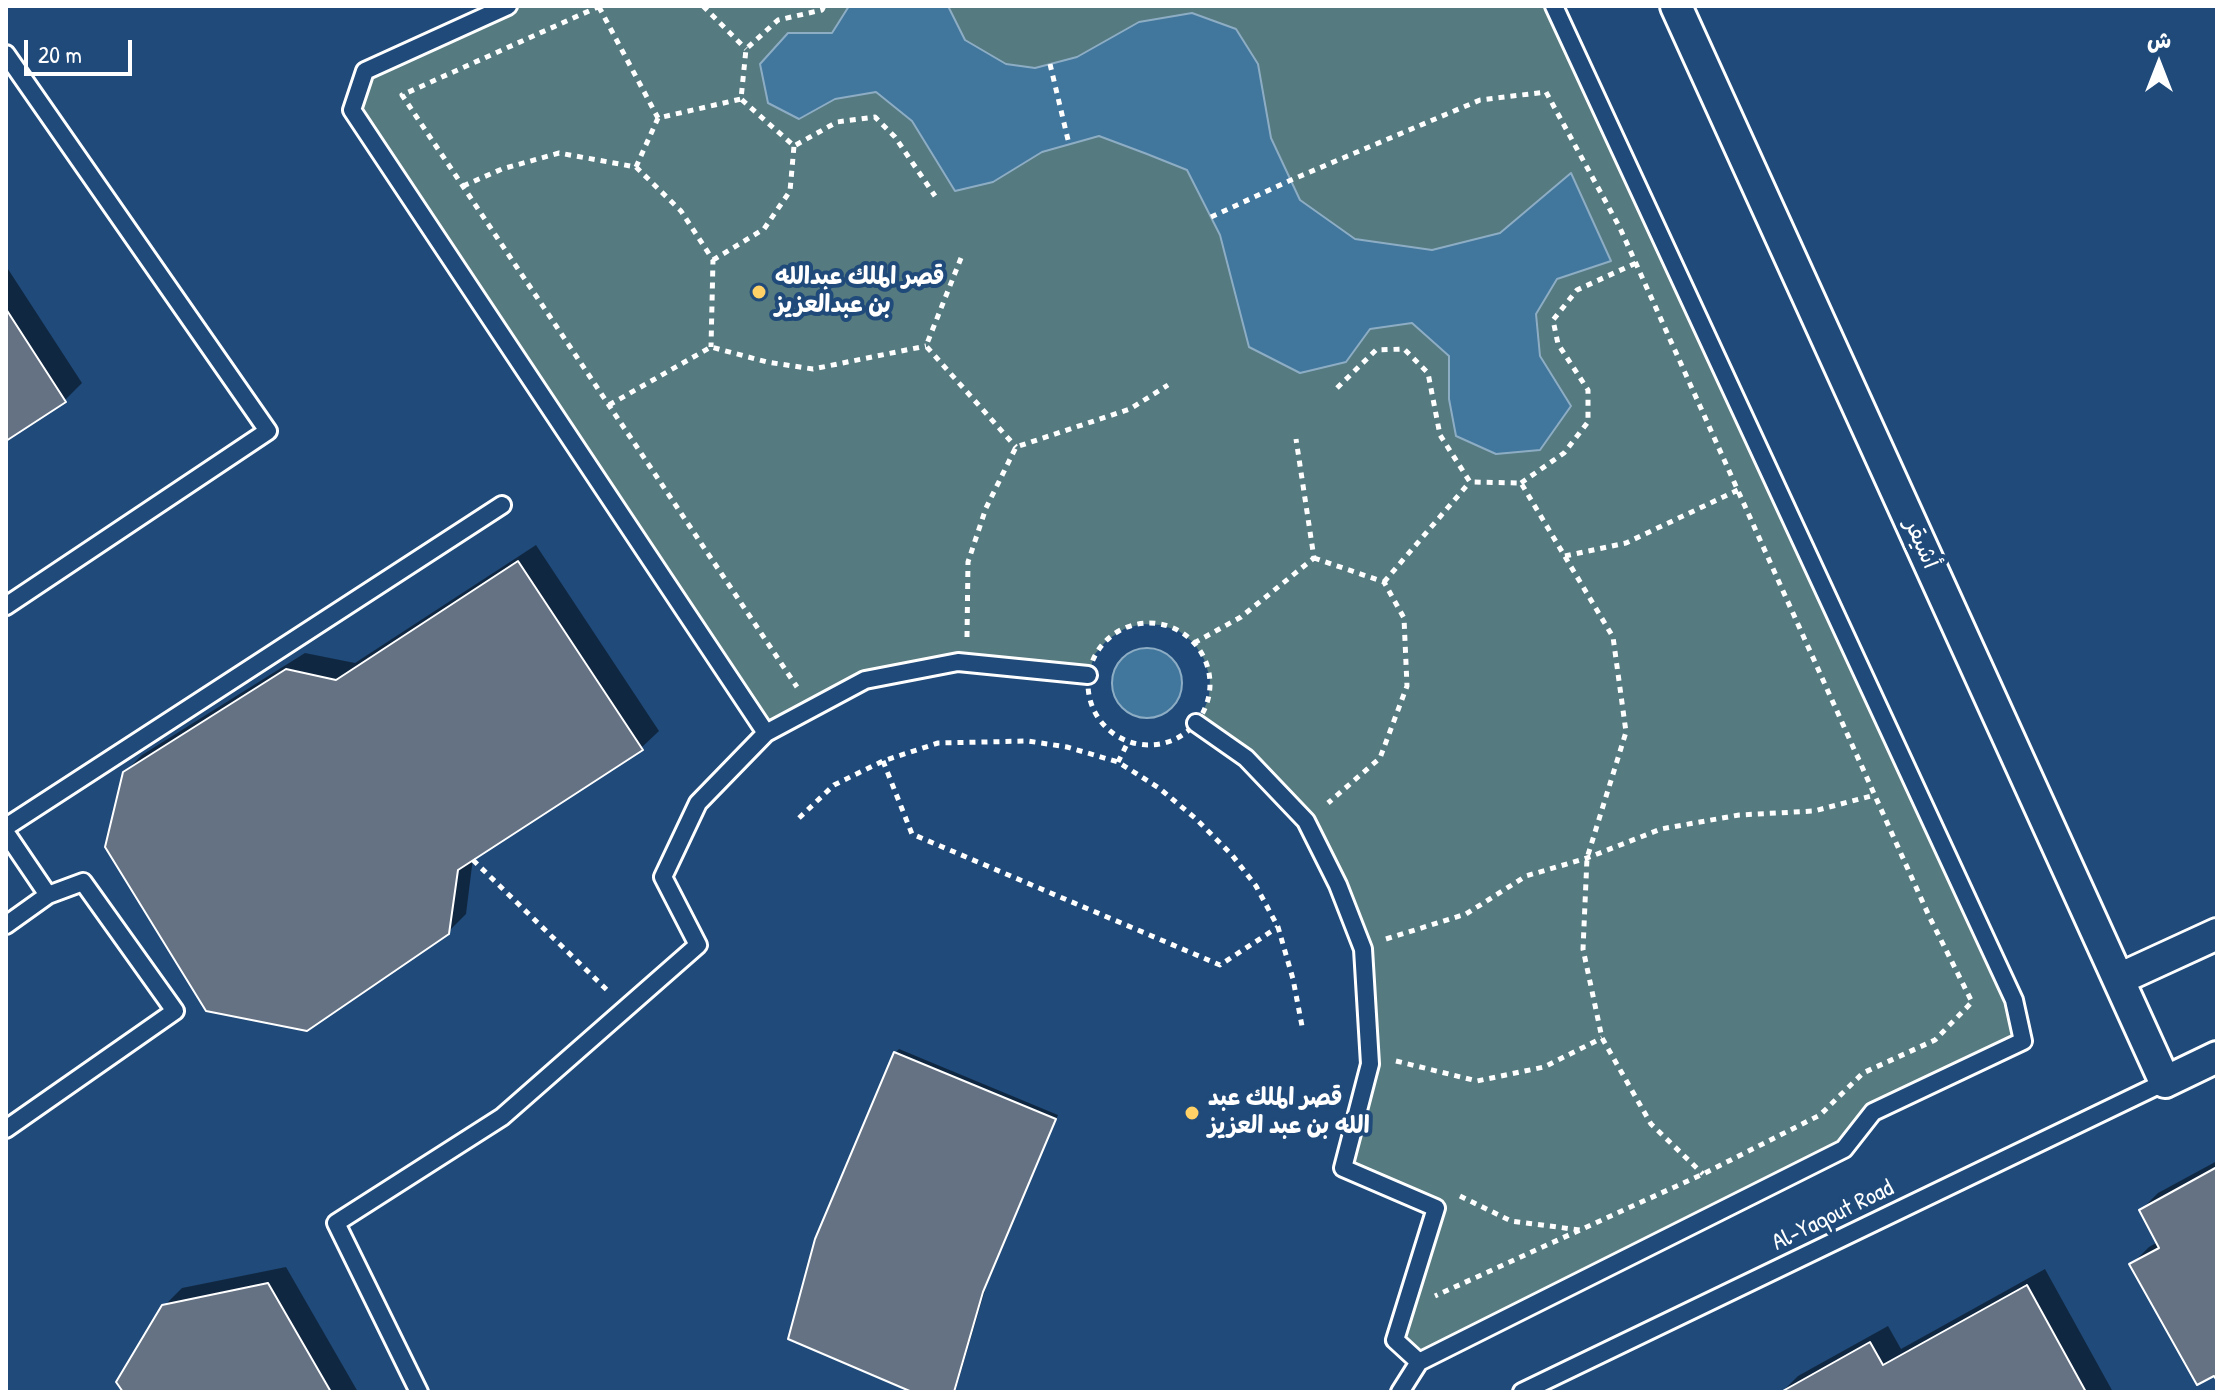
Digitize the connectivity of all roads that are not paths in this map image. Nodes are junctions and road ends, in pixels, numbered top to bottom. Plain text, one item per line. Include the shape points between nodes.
1 (508, 6) edge
2 (1554, 6) edge
3 (1676, 6) edge
4 (6, 54) edge
5 (502, 505) dead end
6 (6, 606) edge
7 (1088, 675) road end
8 (1196, 723) road end
9 (766, 733) junction
10 (6, 830) edge
11 (48, 895) junction
12 (6, 925) edge
13 (2217, 934) edge
14 (2119, 979) junction
15 (2217, 1057) edge
16 (2165, 1082) junction
17 (6, 1129) edge
18 (1419, 1362) junction
19 (419, 1392) edge
20 (1400, 1392) edge
21 (1522, 1392) edge

1 - 9 lane via 365,71 352,110
2 - 18 lane via 2014,1000 2023,1041 1873,1112 1844,1149
3 - 14 street, أشيقر
4 - 6 lane via 268,431
5 - 10 lane
7 - 9 lane via 958,662 865,680
8 - 18 lane via 1246,758 1306,821 1363,949 1370,1064 1343,1168 1436,1208 1395,1340
9 - 19 lane via 698,803 663,877 698,945 502,1117 336,1223
10 - 11 lane
11 - 12 lane
11 - 17 lane via 83,882 175,1011
13 - 14 street
14 - 16 street, أشيقر
15 - 16 street
16 - 21 lane, Al-Yaqout Road
18 - 20 lane

